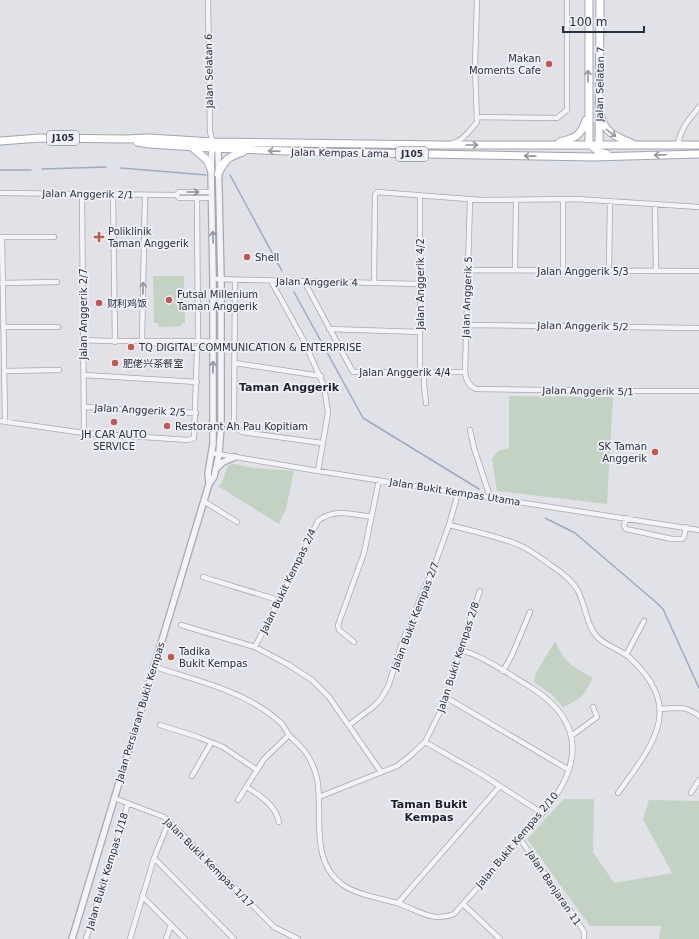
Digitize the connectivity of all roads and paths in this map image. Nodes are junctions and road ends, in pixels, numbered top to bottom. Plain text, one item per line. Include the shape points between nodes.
1 (208, 0) edge
2 (477, 0) edge
3 (567, 0) edge
4 (589, 0) edge
5 (600, 0) edge
6 (699, 107) edge
7 (599, 111) junction
8 (588, 115) junction
9 (477, 117) junction
10 (0, 140) edge
11 (125, 140) junction
12 (634, 144) junction
13 (678, 144) junction
14 (699, 144) edge
15 (440, 145) junction
16 (550, 145) junction
17 (214, 146) junction
18 (594, 146) junction
19 (192, 147) junction
20 (249, 150) junction
21 (699, 154) edge
22 (557, 156) junction
23 (633, 156) junction
24 (211, 169) junction
25 (218, 174) junction
26 (0, 193) edge
27 (82, 194) junction
28 (113, 195) junction
29 (144, 195) junction
30 (176, 195) junction
31 (212, 195) junction
32 (420, 195) junction
33 (197, 198) junction
34 (563, 199) junction
35 (470, 200) junction
36 (516, 200) junction
37 (610, 201) junction
38 (655, 204) junction
39 (699, 207) edge
40 (1, 237) edge
41 (54, 237) dead end
42 (468, 270) junction
43 (515, 270) junction
44 (563, 270) junction
45 (609, 271) junction
46 (656, 271) junction
47 (699, 271) edge
48 (213, 279) junction
49 (221, 280) junction
50 (235, 280) junction
51 (271, 281) junction
52 (57, 282) dead end
53 (304, 282) junction
54 (2, 283) junction
55 (374, 283) junction
56 (420, 284) junction
57 (466, 325) junction
58 (3, 327) junction
59 (58, 327) dead end
60 (699, 328) edge
61 (330, 329) junction
62 (420, 332) junction
63 (83, 340) junction
64 (142, 341) junction
65 (198, 341) junction
66 (213, 341) junction
67 (115, 342) junction
68 (221, 342) junction
69 (197, 350) junction
70 (213, 350) junction
71 (221, 350) junction
72 (235, 362) junction
73 (59, 370) dead end
74 (4, 371) junction
75 (422, 372) junction
76 (465, 372) junction
77 (84, 375) junction
78 (321, 376) junction
79 (197, 382) junction
80 (699, 391) edge
81 (426, 403) dead end
82 (84, 407) junction
83 (196, 413) junction
84 (3, 421) edge
85 (470, 430) dead end
86 (84, 434) junction
87 (322, 443) junction
88 (212, 453) junction
89 (219, 454) junction
90 (235, 457) junction
91 (215, 470) junction
92 (318, 471) junction
93 (380, 480) junction
94 (209, 484) junction
95 (458, 493) junction
96 (490, 497) junction
97 (205, 502) junction
98 (371, 517) junction
99 (626, 518) junction
100 (237, 522) dead end
101 (449, 525) junction
102 (686, 527) junction
103 (699, 530) edge
104 (203, 577) dead end
105 (480, 591) dead end
106 (278, 600) junction
107 (530, 612) dead end
108 (644, 621) dead end
109 (181, 625) dead end
110 (354, 642) dead end
111 (256, 647) junction
112 (459, 650) junction
113 (626, 655) junction
114 (154, 667) junction
115 (503, 671) junction
116 (447, 698) junction
117 (593, 707) dead end
118 (660, 709) junction
119 (699, 716) edge
120 (160, 725) dead end
121 (349, 726) junction
122 (289, 735) junction
123 (572, 736) junction
124 (211, 742) junction
125 (425, 742) junction
126 (257, 770) junction
127 (569, 770) junction
128 (381, 772) junction
129 (192, 776) dead end
130 (699, 780) edge
131 (500, 786) junction
132 (247, 787) junction
133 (692, 792) dead end
134 (618, 793) dead end
135 (318, 797) junction
136 (114, 798) junction
137 (238, 800) dead end
138 (128, 803) junction
139 (542, 812) junction
140 (169, 821) junction
141 (279, 822) dead end
142 (520, 839) junction
143 (154, 858) junction
144 (142, 896) junction
145 (398, 903) junction
146 (463, 904) junction
147 (171, 925) junction
148 (72, 939) edge
149 (86, 939) edge
150 (130, 939) edge
151 (166, 939) edge
152 (186, 939) edge
153 (234, 939) edge
154 (298, 939) edge
155 (500, 939) edge
156 (584, 939) edge

1 - 17 street, Jalan Selatan 6 via 210,132
2 - 9 street
3 - 9 street via 567,110 557,118
8 -> 4 main road, Jalan Selatan 7
5 - 7 main road, Jalan Selatan 7
6 - 13 street via 683,128
7 -> 12 main road via 607,130
7 - 18 main road, Jalan Selatan 7
8 - 16 main road via 579,134
8 - 18 main road, Jalan Selatan 7
9 - 15 street via 477,122 456,143
10 - 11 main road, Jalan Kempas Lama / J105
11 - 17 main road, Jalan Kempas Lama / J105 via 149,138
11 - 19 main road, Jalan Kempas Lama / J105
12 - 13 main road, Jalan Kempas Lama / J105
12 - 18 main road, Jalan Kempas Lama / J105
13 - 14 main road, Jalan Kempas Lama / J105
15 -> 16 main road, Jalan Kempas Lama / J105
15 - 17 main road, Jalan Kempas Lama / J105
16 - 18 main road, Jalan Kempas Lama / J105
17 - 19 main road, Jalan Kempas Lama / J105
17 - 20 main road, Jalan Kempas Lama / J105
17 - 24 street, Jalan Persiaran Bukit Kempas
17 - 25 street, Jalan Persiaran Bukit Kempas
18 - 22 main road via 584,154
18 - 23 main road via 603,154
19 - 24 main road via 207,160
22 -> 20 main road, Jalan Kempas Lama / J105
20 - 25 main road via 226,159
21 -> 23 main road, Jalan Kempas Lama / J105
22 - 23 main road, Jalan Kempas Lama / J105
24 - 31 street, Jalan Persiaran Bukit Kempas
25 - 49 street, Jalan Persiaran Bukit Kempas
26 - 27 street, Jalan Anggerik 2/1
27 - 28 street, Jalan Anggerik 2/1
27 - 63 street, Jalan Anggerik 2/7
28 - 29 street, Jalan Anggerik 2/1
28 - 67 street
29 - 30 street, Jalan Anggerik 2/1
64 -> 29 street
30 -> 31 street, Jalan Anggerik 2/1 via 179,192
30 - 33 street, Jalan Anggerik 2/1 via 179,198
31 - 33 street, Jalan Anggerik 2/1
48 -> 31 street, Jalan Persiaran Bukit Kempas
32 - 35 street
32 - 55 street via 377,192 375,195
32 - 56 street, Jalan Anggerik 4/2
33 - 65 street
34 - 36 street
34 - 37 street
34 - 44 street
35 - 36 street
35 - 42 street, Jalan Anggerik 5
36 - 43 street
37 - 38 street
37 - 45 street
38 - 39 street
38 - 46 street
40 - 41 street
40 - 54 street
42 - 43 street, Jalan Anggerik 5/3
42 - 57 street, Jalan Anggerik 5
43 - 44 street, Jalan Anggerik 5/3
44 - 45 street, Jalan Anggerik 5/3
45 - 46 street, Jalan Anggerik 5/3
46 - 47 street, Jalan Anggerik 5/3
48 - 49 street, Jalan Anggerik 4
48 - 66 street, Jalan Persiaran Bukit Kempas
49 - 50 street, Jalan Anggerik 4
49 - 68 street, Jalan Persiaran Bukit Kempas
50 - 51 street, Jalan Anggerik 4
50 - 72 street
51 - 53 street, Jalan Anggerik 4
51 - 78 street
52 - 54 street
53 - 55 street, Jalan Anggerik 4
53 - 61 street, Jalan Anggerik 4/4
54 - 58 street
55 - 56 street, Jalan Anggerik 4
56 - 62 street, Jalan Anggerik 4/2
57 - 60 street, Jalan Anggerik 5/2
57 - 76 street, Jalan Anggerik 5
58 - 59 street
58 - 74 street
61 - 62 street
61 - 75 street, Jalan Anggerik 4/4 via 353,372
62 - 75 street, Jalan Anggerik 4/2
63 - 67 street
63 - 77 street, Jalan Anggerik 2/7
64 - 65 street
64 - 67 street
64 - 69 street via 166,347
65 - 66 street
66 - 68 street
66 - 70 street, Jalan Persiaran Bukit Kempas
68 - 71 street, Jalan Persiaran Bukit Kempas
69 - 70 street
69 - 79 street
70 - 71 street
88 -> 70 street, Jalan Persiaran Bukit Kempas
71 - 89 street, Jalan Persiaran Bukit Kempas
72 - 78 street
72 - 87 street via 234,422 237,429 242,432
73 - 74 street
74 - 84 street
75 - 76 street, Jalan Anggerik 4/4
75 - 81 street, Jalan Anggerik 4/2
76 - 80 street, Jalan Anggerik 5/1 via 469,384 476,389
77 - 79 street
77 - 82 street, Jalan Anggerik 2/7
78 - 87 street via 328,412
79 - 83 street
82 - 83 street, Jalan Anggerik 2/5
82 - 86 street, Jalan Anggerik 2/7
83 - 86 street via 195,435 188,440
84 - 86 street
85 - 96 street
87 - 92 street
88 - 89 street, Jalan Bukit Kempas Utama
88 - 94 street, Jalan Persiaran Bukit Kempas via 208,473
89 - 90 street, Jalan Bukit Kempas Utama
89 - 91 street, Jalan Persiaran Bukit Kempas
90 - 91 street via 223,462
90 - 92 street, Jalan Bukit Kempas Utama
91 - 94 street, Jalan Persiaran Bukit Kempas
92 - 93 street, Jalan Bukit Kempas Utama
93 - 95 street, Jalan Bukit Kempas Utama
93 - 98 street
94 - 97 street, Jalan Persiaran Bukit Kempas
95 - 96 street, Jalan Bukit Kempas Utama
95 - 101 street, Jalan Bukit Kempas 2/7
96 - 99 street, Jalan Bukit Kempas Utama
97 - 100 street
97 - 114 street, Jalan Persiaran Bukit Kempas
98 - 106 street, Jalan Bukit Kempas 2/4 via 337,513 325,515 318,521
98 - 110 street via 364,554 338,625 339,630
99 - 102 street, Jalan Bukit Kempas Utama
99 - 102 street via 626,529 672,539 682,540
101 - 113 street via 520,546 565,575 579,592 594,634
101 - 121 street, Jalan Bukit Kempas 2/7 via 403,640 388,687 373,707
102 - 103 street, Jalan Bukit Kempas Utama
104 - 106 street
105 - 112 street, Jalan Bukit Kempas 2/8
106 - 111 street, Jalan Bukit Kempas 2/4
107 - 115 street
108 - 113 street
109 - 111 street
111 - 121 street via 312,680 326,693
112 - 115 street, Jalan Bukit Kempas 2/10 via 472,653
112 - 116 street, Jalan Bukit Kempas 2/8
113 - 118 street via 636,664 656,692
114 - 122 street via 250,701 281,723
114 - 136 street, Jalan Persiaran Bukit Kempas
115 - 123 street, Jalan Bukit Kempas 2/10 via 547,699 560,712
116 - 125 street, Jalan Bukit Kempas 2/8
116 - 127 street
117 - 123 street via 597,717
118 - 119 street via 685,708
118 - 134 street via 652,744
120 - 124 street
121 - 128 street
122 - 126 street via 272,750
122 - 135 street via 312,764 317,777
123 - 127 street, Jalan Bukit Kempas 2/10
124 - 126 street
124 - 129 street
125 - 128 street, Jalan Bukit Kempas 2/8 via 397,766
125 - 131 street
126 - 132 street
127 - 139 street, Jalan Bukit Kempas 2/10 via 558,794
128 - 135 street, Jalan Bukit Kempas 2/8
130 - 133 street
131 - 139 street
131 - 145 street
132 - 137 street
132 - 141 street via 272,806
135 - 145 street via 319,841 321,853 328,867 344,885
136 - 138 street, Jalan Bukit Kempas 1/17
136 - 148 street, Jalan Persiaran Bukit Kempas
138 - 140 street, Jalan Bukit Kempas 1/17
138 - 149 street, Jalan Bukit Kempas 1/18
139 - 142 street, Jalan Bukit Kempas 2/10
140 - 143 street
140 - 154 street, Jalan Bukit Kempas 1/17 via 274,927
142 - 146 street, Jalan Bukit Kempas 2/10
142 - 156 street, Jalan Banjaran 11 via 576,917 584,932
143 - 144 street
143 - 153 street
144 - 147 street
144 - 150 street
145 - 146 street, Jalan Bukit Kempas 2/10 via 434,917 445,918 454,914
146 - 155 street
147 - 151 street
147 - 152 street

